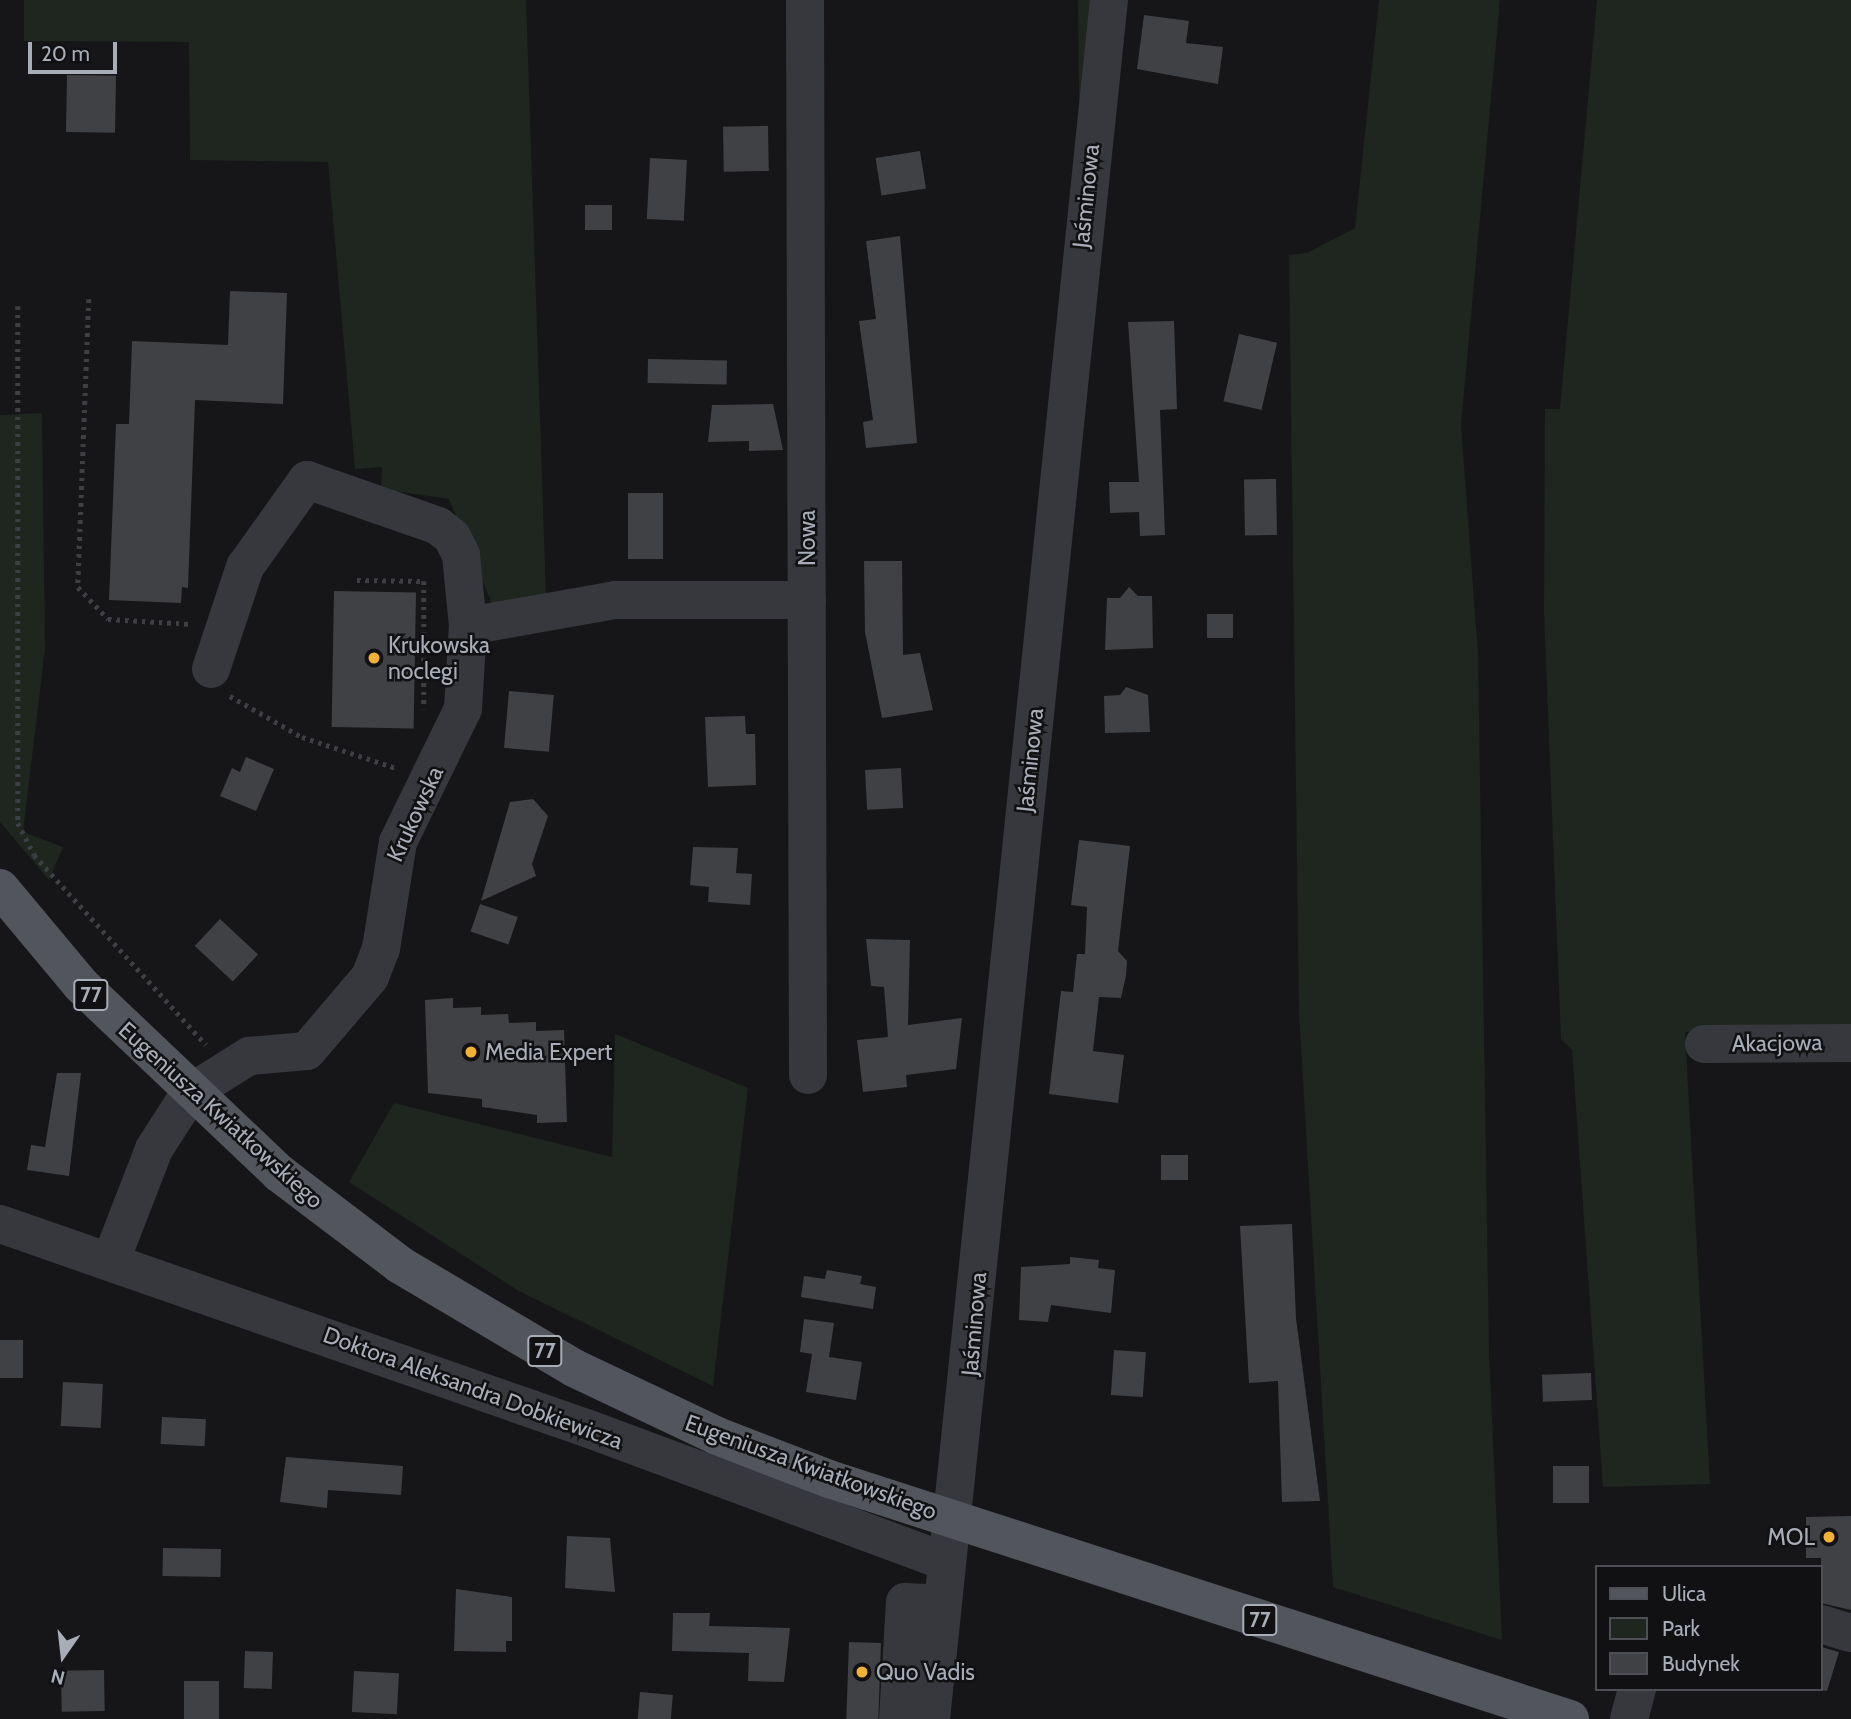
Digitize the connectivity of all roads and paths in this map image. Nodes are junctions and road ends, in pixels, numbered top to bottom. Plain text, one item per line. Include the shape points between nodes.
1 (805, 0) edge
2 (1109, 0) edge
3 (89, 299) dead end
4 (18, 306) dead end
5 (357, 580) dead end
6 (807, 600) junction
7 (468, 626) junction
8 (211, 670) junction
9 (424, 716) dead end
10 (430, 780) junction
11 (0, 888) edge
12 (1851, 1043) edge
13 (1704, 1044) dead end
14 (224, 1071) junction
15 (808, 1076) dead end
16 (190, 1093) junction
17 (0, 1224) edge
18 (111, 1260) junction
19 (951, 1519) junction
20 (943, 1561) junction
21 (940, 1604) junction
22 (1823, 1624) edge
23 (1851, 1633) edge
24 (1636, 1691) edge
25 (898, 1719) edge
26 (932, 1719) edge
27 (1570, 1719) edge
28 (1629, 1719) edge

1 - 6 street, Nowa
2 - 19 street, Jaśminowa
3 - 8 path via 78,587 108,618 189,620
4 - 14 path via 18,823 34,855
5 - 9 path via 424,581
6 - 7 street via 615,600
6 - 15 street, Nowa
7 - 8 street, Krukowska via 461,555 452,537 438,526 307,480 245,567
7 - 10 street, Krukowska via 463,709
8 - 10 path via 234,702 267,713 302,737
10 - 14 street, Krukowska via 390,869 381,948 370,976 307,1051 249,1056
11 - 16 main road, Eugeniusza Kwiatkowskiego / 77 via 81,985
12 - 13 street, Akacjowa
14 - 16 street, Krukowska
16 - 18 street, Krukowska via 154,1149
16 - 19 main road, Eugeniusza Kwiatkowskiego / 77 via 355,1233 520,1337 717,1436
17 - 18 street, Doktora Aleksandra Dobkiewicza
18 - 20 street, Doktora Aleksandra Dobkiewicza
19 - 20 street, Jaśminowa
19 - 27 main road, Eugeniusza Kwiatkowskiego / 77
20 - 21 street, Jaśminowa
21 - 25 street via 905,1602
21 - 26 street, Jaśminowa
22 - 23 street
24 - 28 street

